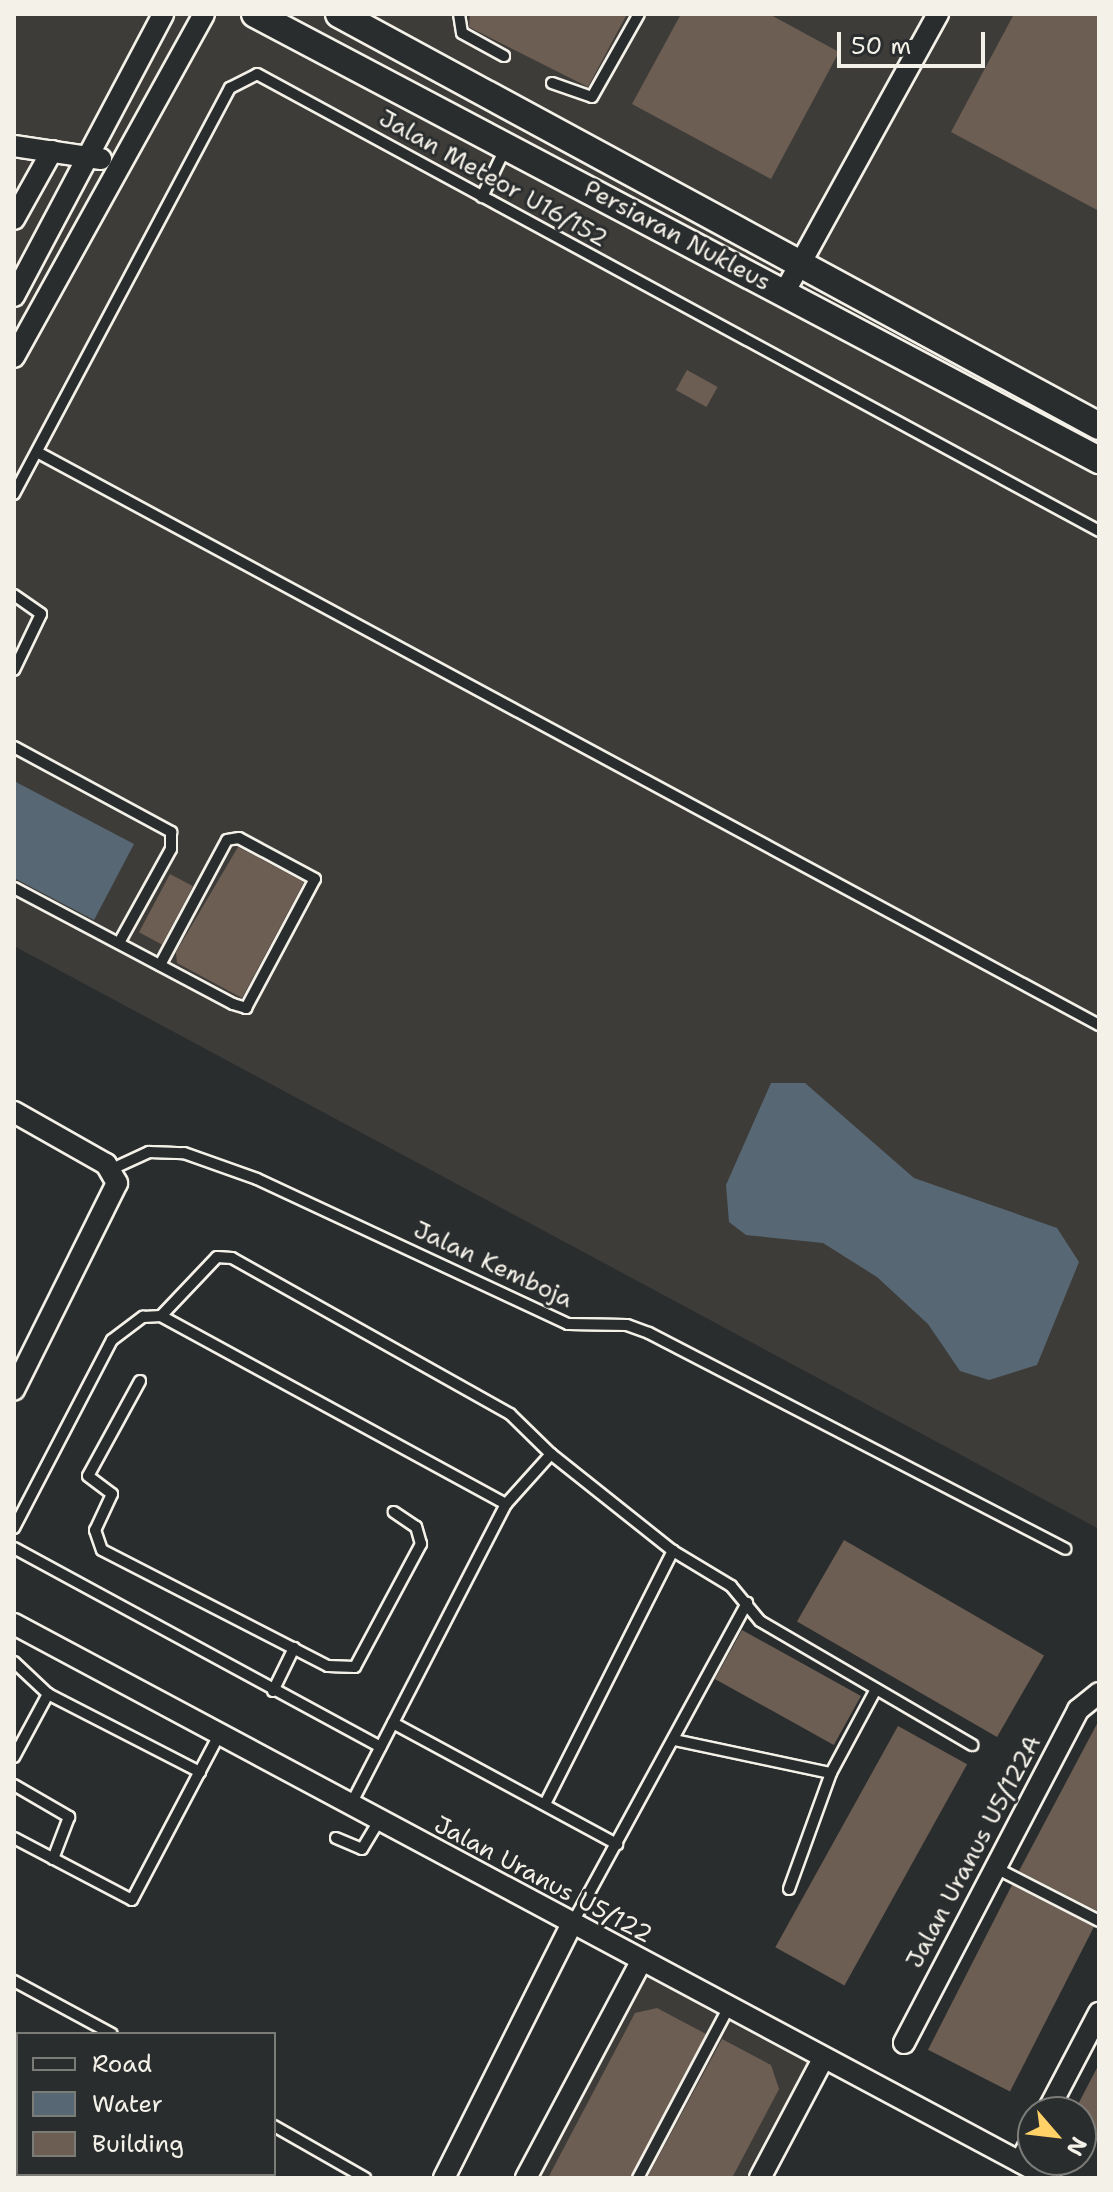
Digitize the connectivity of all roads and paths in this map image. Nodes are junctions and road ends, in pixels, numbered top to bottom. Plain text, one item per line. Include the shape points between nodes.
1 (163, 14) edge
2 (204, 14) edge
3 (255, 14) edge
4 (339, 14) edge
5 (459, 14) edge
6 (639, 14) edge
7 (938, 14) edge
8 (504, 56) dead end
9 (552, 83) dead end
10 (507, 145) junction
11 (14, 146) edge
12 (52, 151) junction
13 (89, 157) junction
14 (119, 161) junction
15 (482, 197) junction
16 (14, 219) edge
17 (799, 265) junction
18 (784, 293) junction
19 (14, 296) edge
20 (14, 357) edge
21 (1099, 426) edge
22 (37, 452) junction
23 (1099, 460) edge
24 (14, 494) edge
25 (1099, 531) edge
26 (14, 595) edge
27 (14, 670) edge
28 (14, 747) edge
29 (14, 888) edge
30 (119, 943) junction
31 (160, 965) junction
32 (1099, 1025) edge
33 (14, 1112) edge
34 (112, 1169) junction
35 (161, 1316) junction
36 (140, 1381) dead end
37 (14, 1390) edge
38 (551, 1454) junction
39 (506, 1504) junction
40 (394, 1512) dead end
41 (14, 1528) edge
42 (14, 1548) edge
43 (1065, 1549) dead end
44 (673, 1551) junction
45 (747, 1603) junction
46 (14, 1624) edge
47 (294, 1648) junction
48 (14, 1662) edge
49 (876, 1689) junction
50 (273, 1691) junction
51 (1099, 1693) edge
52 (48, 1694) junction
53 (393, 1723) junction
54 (219, 1735) junction
55 (674, 1740) junction
56 (972, 1745) dead end
57 (380, 1747) junction
58 (14, 1757) edge
59 (200, 1772) junction
60 (831, 1773) junction
61 (14, 1785) edge
62 (545, 1804) junction
63 (350, 1806) junction
64 (379, 1821) junction
65 (14, 1838) edge
66 (336, 1838) dead end
67 (617, 1844) junction
68 (53, 1859) junction
69 (996, 1868) junction
70 (789, 1889) dead end
71 (1099, 1921) edge
72 (571, 1925) junction
73 (641, 1962) junction
74 (14, 1981) edge
75 (728, 2009) junction
76 (1099, 2013) edge
77 (96, 2030) edge
78 (904, 2043) dead end
79 (823, 2059) junction
80 (1055, 2096) edge
81 (276, 2127) edge
82 (1017, 2160) edge
83 (365, 2178) edge
84 (444, 2178) edge
85 (526, 2178) edge
86 (638, 2178) edge
87 (760, 2178) edge

1 - 13 street
2 - 14 street
3 - 10 street, Persiaran Nukleus
4 - 17 street, Persiaran Nukleus
5 - 8 lane via 462,33
6 - 9 lane via 592,97
7 - 17 street
10 - 15 lane
10 - 18 street, Persiaran Nukleus
11 - 12 street
12 - 13 street
12 - 16 street
13 - 14 street
13 - 19 street
14 - 20 street
15 - 22 lane, Jalan Meteor U16/152 via 272,80 244,76 230,88
15 - 25 lane, Jalan Meteor U16/152
17 - 18 street
17 - 21 street, Persiaran Nukleus
18 - 23 street, Persiaran Nukleus
22 - 24 lane, Jalan Meteor U16/152
22 - 32 lane
26 - 27 lane via 41,614
28 - 30 lane via 171,832 171,849
29 - 30 lane
30 - 31 lane
31 - 31 lane via 227,840 239,838 315,879 246,1008
33 - 34 street
34 - 37 street via 115,1196
34 - 43 lane, Jalan Kemboja via 149,1152 184,1153 285,1191 568,1324 627,1325 649,1333
35 - 38 lane via 217,1257 232,1258 510,1414
35 - 39 lane
35 - 41 lane via 143,1317 112,1340
36 - 47 lane via 88,1476 112,1494 97,1543
38 - 39 lane
38 - 44 lane
39 - 53 lane
40 - 47 lane via 416,1527 421,1544 361,1660 328,1666
42 - 50 lane
44 - 45 lane
44 - 62 lane
45 - 49 lane via 760,1621
45 - 55 lane
46 - 54 street, Jalan Uranus U5/122
47 - 50 lane
48 - 52 lane
49 - 56 lane
49 - 60 lane
50 - 57 lane
51 - 69 street, Jalan Uranus U5/122A via 1078,1710
52 - 58 lane
52 - 59 lane
53 - 57 lane
53 - 62 lane
54 - 59 lane
54 - 63 street, Jalan Uranus U5/122
55 - 60 lane
55 - 67 lane
57 - 63 lane
59 - 68 lane via 132,1900
60 - 70 lane
61 - 68 lane via 69,1817
62 - 67 lane
63 - 64 street, Jalan Uranus U5/122
64 - 66 lane via 362,1849
64 - 72 street, Jalan Uranus U5/122
65 - 68 lane
67 - 72 lane
69 - 71 lane
69 - 78 street, Jalan Uranus U5/122A
72 - 73 street, Jalan Uranus U5/122
72 - 84 street
73 - 75 street, Jalan Uranus U5/122
73 - 85 street
74 - 77 lane
75 - 79 street, Jalan Uranus U5/122
75 - 86 lane
76 - 80 street
79 - 82 street, Jalan Uranus U5/122
79 - 87 street
81 - 83 lane

